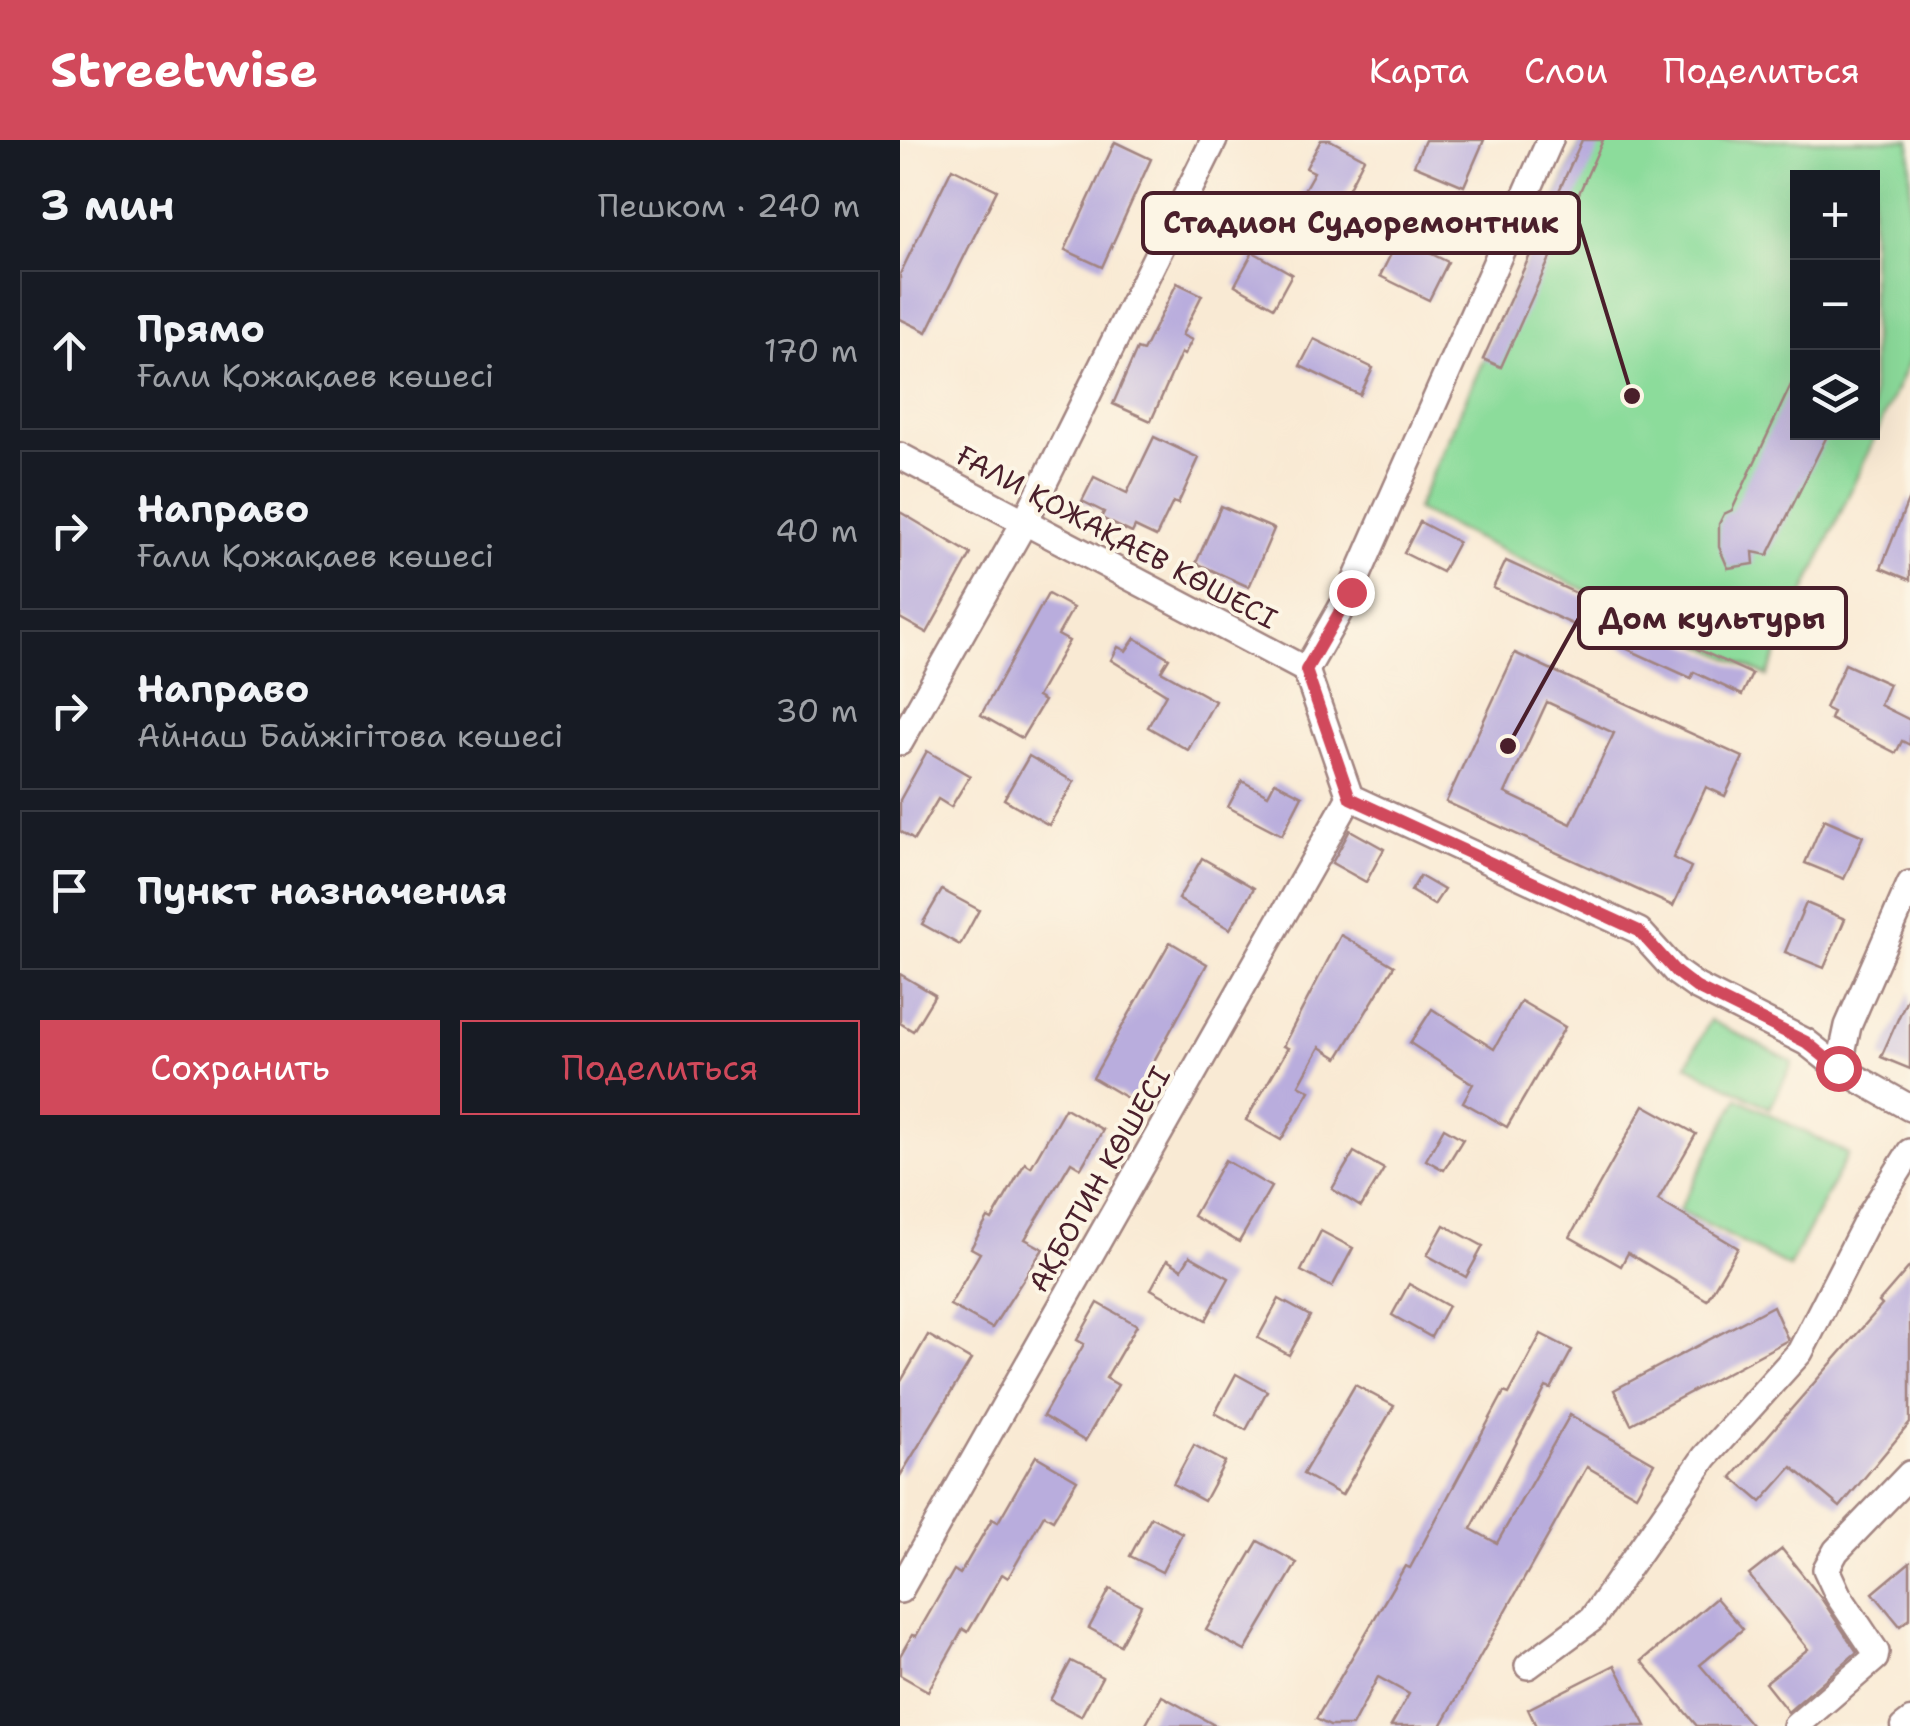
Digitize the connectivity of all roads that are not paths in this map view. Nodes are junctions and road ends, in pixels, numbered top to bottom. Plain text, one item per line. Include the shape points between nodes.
1 (1214, 140) edge
2 (1550, 140) edge
3 (900, 456) edge
4 (1024, 522) junction
5 (1306, 670) junction
6 (900, 742) edge
7 (1350, 798) junction
8 (1910, 884) edge
9 (1838, 1068) junction
10 (1910, 1108) edge
11 (1910, 1152) edge
12 (1910, 1474) edge
13 (900, 1590) edge
14 (1528, 1666) dead end
15 (1910, 1719) edge
16 (1796, 1726) edge
17 (1902, 1726) edge

1 - 4 street
2 - 5 street via 1351,592
3 - 4 street, ҒАЛИ ҚОЖАҚАЕВ КӨШЕСІ
4 - 5 street, ҒАЛИ ҚОЖАҚАЕВ КӨШЕСІ
4 - 6 street
5 - 7 street
7 - 9 street via 1639,931 1697,988 1806,1042
7 - 13 street, АҚБОТИН КӨШЕСІ
8 - 9 street via 1848,1026
9 - 10 street
11 - 14 street via 1800,1352 1704,1457 1592,1619
12 - 16 street via 1826,1569 1875,1658
15 - 17 street

